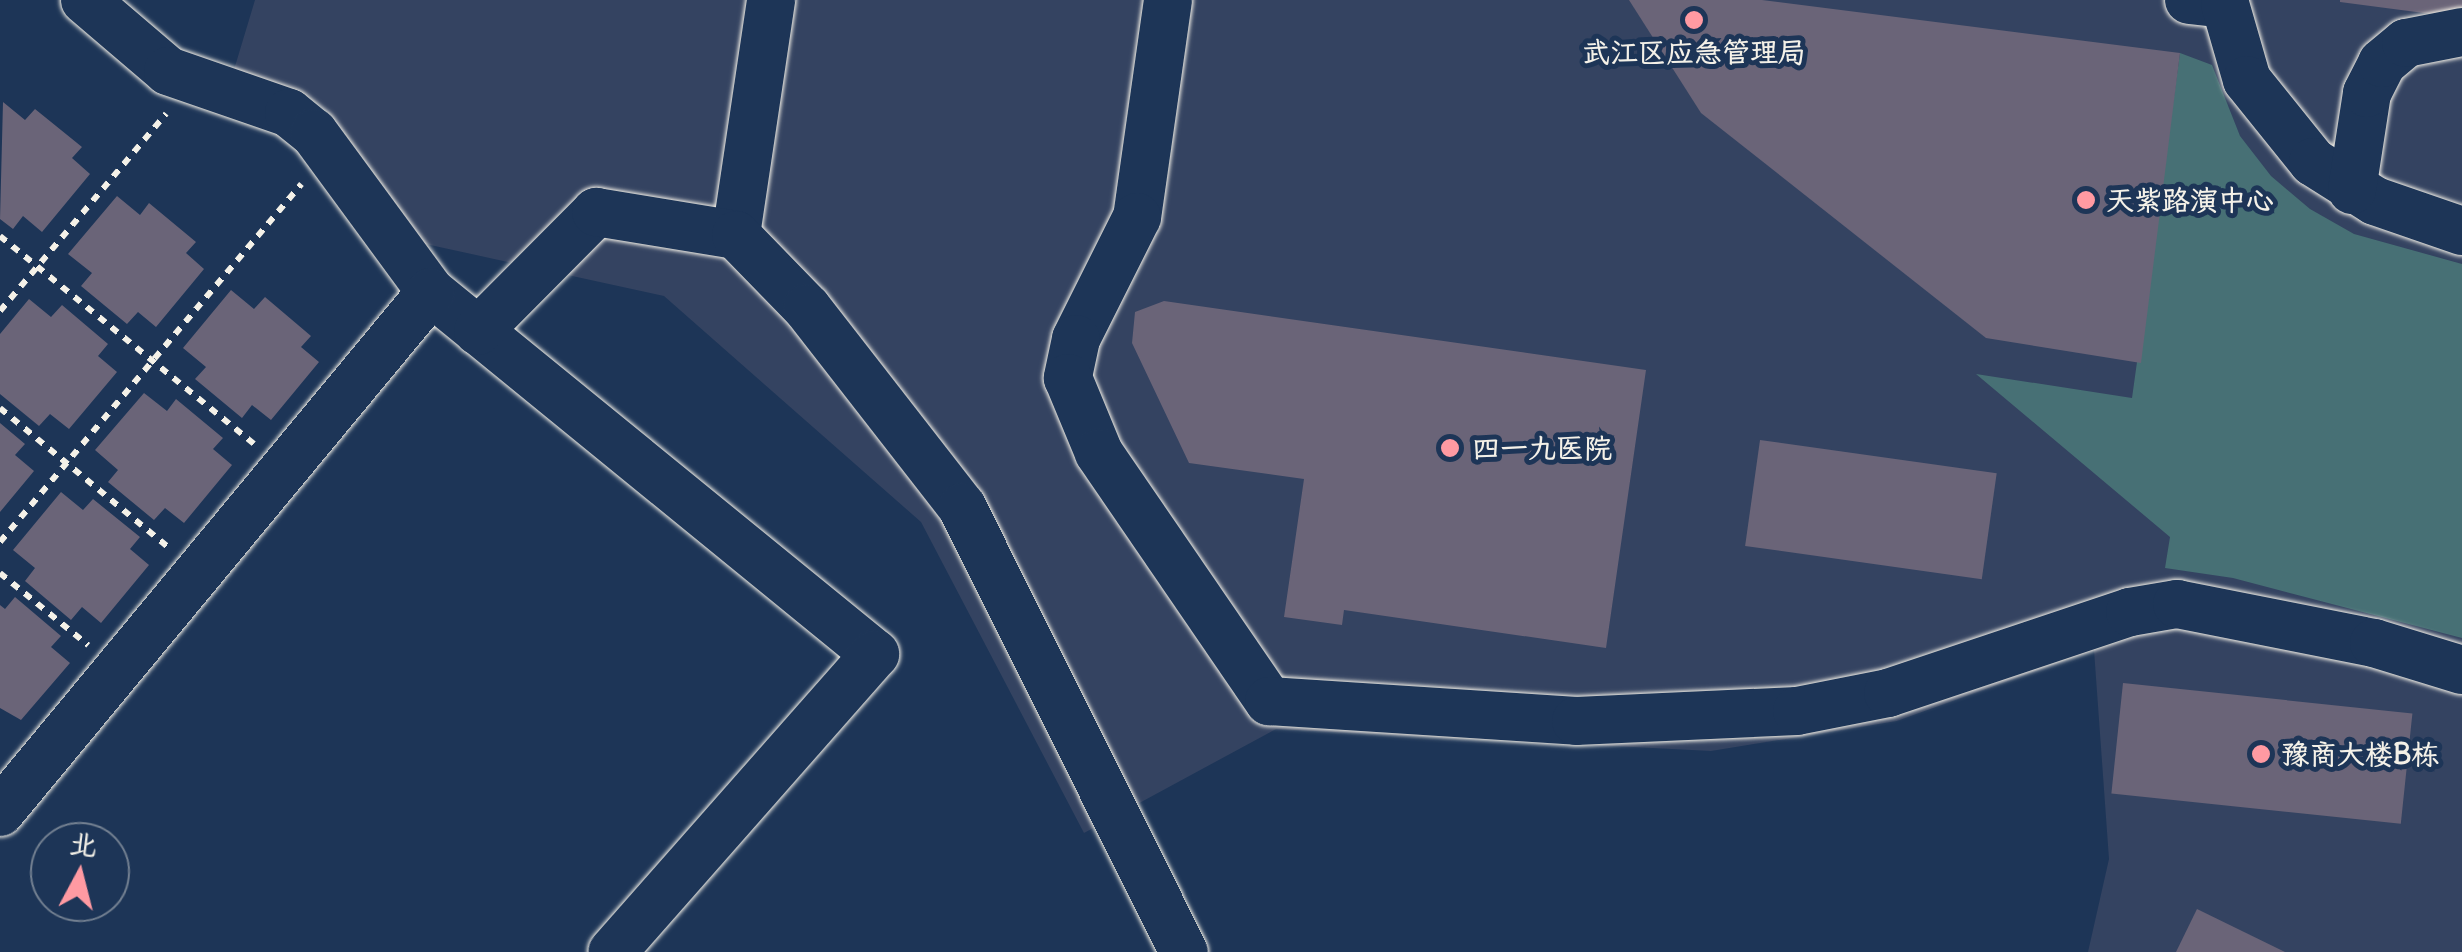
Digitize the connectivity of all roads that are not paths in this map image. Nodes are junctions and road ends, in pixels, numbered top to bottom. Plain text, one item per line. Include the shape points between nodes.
1 (85, 0) edge
2 (771, 0) edge
3 (1168, 0) edge
4 (2213, 1) edge
5 (2462, 32) edge
6 (2352, 190) junction
7 (2462, 231) edge
8 (736, 235) junction
9 (430, 292) junction
10 (478, 331) junction
11 (2462, 670) edge
12 (0, 812) edge
13 (612, 952) edge
14 (1184, 952) edge

1 - 9 lane via 168,71 290,113 328,153
2 - 8 lane
3 - 11 lane via 1136,217 1076,339 1068,378 1100,453 1269,701 1576,722 1797,711 1888,693 2113,617 2177,604 2374,642
4 - 6 lane via 2260,102 2314,162
5 - 6 lane via 2406,43 2382,63 2367,93
6 - 7 lane
8 - 10 lane via 596,212
8 - 14 lane via 807,308 962,506
9 - 10 lane
9 - 12 lane
10 - 13 lane via 874,654

